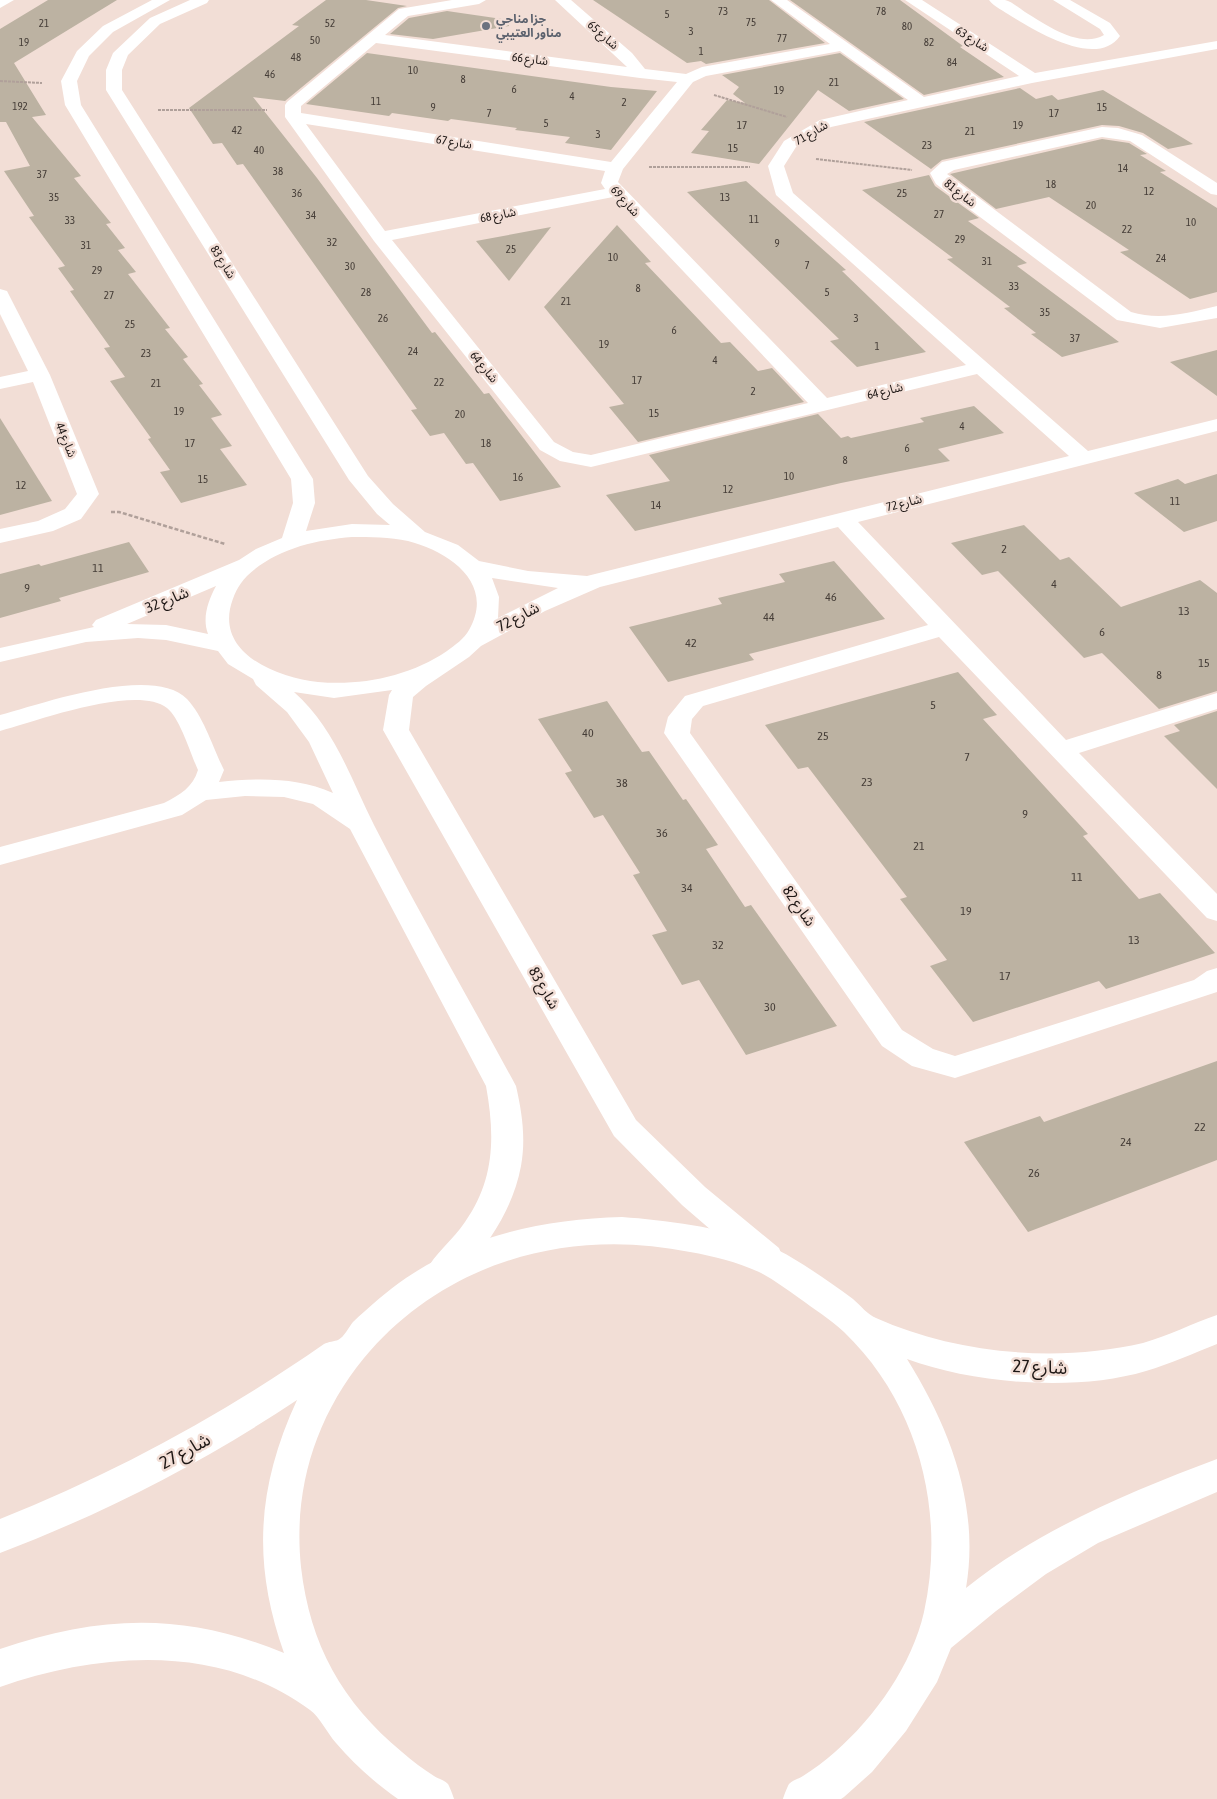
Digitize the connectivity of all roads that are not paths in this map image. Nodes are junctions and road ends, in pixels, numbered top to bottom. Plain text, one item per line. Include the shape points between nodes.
1 (7, 0) edge
2 (163, 0) edge
3 (202, 0) edge
4 (479, 0) edge
5 (562, 0) edge
6 (778, 0) edge
7 (912, 0) edge
8 (996, 0) edge
9 (1060, 0) edge
10 (0, 4) edge
11 (371, 38) junction
12 (1217, 44) edge
13 (842, 46) junction
14 (640, 73) junction
15 (1032, 78) junction
16 (686, 82) junction
17 (922, 102) junction
18 (293, 114) junction
19 (615, 168) junction
20 (1217, 190) edge
21 (615, 192) junction
22 (380, 237) junction
23 (0, 295) edge
24 (1217, 312) edge
25 (981, 368) junction
26 (40, 375) junction
27 (0, 383) edge
28 (823, 406) junction
29 (1217, 425) edge
30 (1084, 458) junction
31 (842, 519) junction
32 (0, 536) edge
33 (418, 537) junction
34 (292, 542) junction
35 (256, 558) junction
36 (473, 566) junction
37 (592, 582) junction
38 (944, 628) junction
39 (80, 634) junction
40 (473, 642) junction
41 (225, 646) junction
42 (0, 655) edge
43 (252, 670) junction
44 (425, 674) junction
45 (1217, 701) edge
46 (0, 723) edge
47 (1061, 750) junction
48 (201, 792) junction
49 (361, 825) junction
50 (0, 856) edge
51 (1217, 911) edge
52 (1217, 978) edge
53 (776, 1265) junction
54 (441, 1273) junction
55 (863, 1328) junction
56 (1217, 1329) edge
57 (356, 1340) junction
58 (1217, 1475) edge
59 (0, 1536) edge
60 (935, 1637) junction
61 (0, 1668) edge
62 (325, 1697) junction
63 (832, 1787) edge
64 (422, 1794) edge
65 (803, 1799) edge

1 - 10 street
2 - 34 street via 108,29 82,54 69,81 73,105 302,479 304,503
3 - 33 street, شارع 83 via 156,21 122,53 114,70 114,90 360,480
4 - 11 street via 404,12
5 - 14 street, شارع 65 via 627,56
6 - 13 street
7 - 15 street, شارع 63
8 - 9 street via 1069,41 1102,43 1113,36 1105,26
11 - 14 street, شارع 66
11 - 18 street via 293,105
12 - 15 street, شارع 71
13 - 16 street, شارع 69 via 702,72
13 - 17 street
14 - 16 street, شارع 66
15 - 17 street, شارع 71
16 - 19 street, شارع 69
17 - 25 street, شارع 71 via 826,123 790,144 780,161 785,195
18 - 19 street, شارع 67
18 - 22 street, شارع 64
19 - 21 street, شارع 69 via 609,183
20 - 24 street, شارع 81 via 1136,138 1102,132 948,166 938,173 942,180 1124,316 1143,323 1166,324
21 - 22 street, شارع 68
21 - 28 street, شارع 69
22 - 28 street, شارع 64 via 548,446 567,457 591,462
23 - 26 street, شارع 44
25 - 28 street, شارع 64
25 - 30 street
26 - 27 street
26 - 32 street, شارع 44 via 88,494 74,514 45,526
29 - 30 street, شارع 72
30 - 31 street, شارع 72
31 - 37 street, شارع 72
31 - 38 street
33 - 34 street, شارع 32 via 377,530 333,532
33 - 36 street via 458,554
34 - 35 street, شارع 32
35 - 39 street, شارع 32 via 172,598
35 - 41 street via 234,576 222,593 216,611 217,629
36 - 37 street, شارع 72 via 530,580
36 - 40 street via 485,584 489,603 485,622
37 - 40 street, شارع 72 via 538,606
38 - 47 street
38 - 52 street, شارع 82 via 694,701 680,717 677,732 892,1038 923,1058 955,1067 1204,988
39 - 41 street, شارع 32 via 146,630 188,635
39 - 42 street, شارع 32
40 - 44 street
41 - 43 street
43 - 44 street via 295,685 334,690 397,683
43 - 49 street via 282,694 310,723
44 - 53 street, شارع 83 via 401,695 396,730 625,1128 720,1221
45 - 47 street
46 - 48 street via 117,693 141,691 162,695 178,705 211,770
47 - 51 street
48 - 49 street via 268,786 296,790 337,805
48 - 50 street via 173,809
49 - 54 street via 501,1086 508,1112 508,1158 498,1195 465,1249
53 - 54 street via 681,1235 582,1230 533,1238 486,1252
53 - 55 street
54 - 57 street via 400,1300
55 - 56 street, شارع 27 via 959,1358 1004,1366 1076,1368 1145,1357
55 - 60 street via 906,1384 936,1446 952,1516 949,1590
57 - 59 street, شارع 27 via 302,1380 182,1453 108,1490
57 - 62 street via 328,1377 306,1417 290,1460 281,1507 280,1554 288,1602 303,1650
58 - 60 street via 1085,1531 1033,1562
60 - 63 street via 927,1661 886,1728
61 - 62 street via 87,1644 151,1640 213,1648 271,1667
62 - 64 street via 363,1743
63 - 65 street

